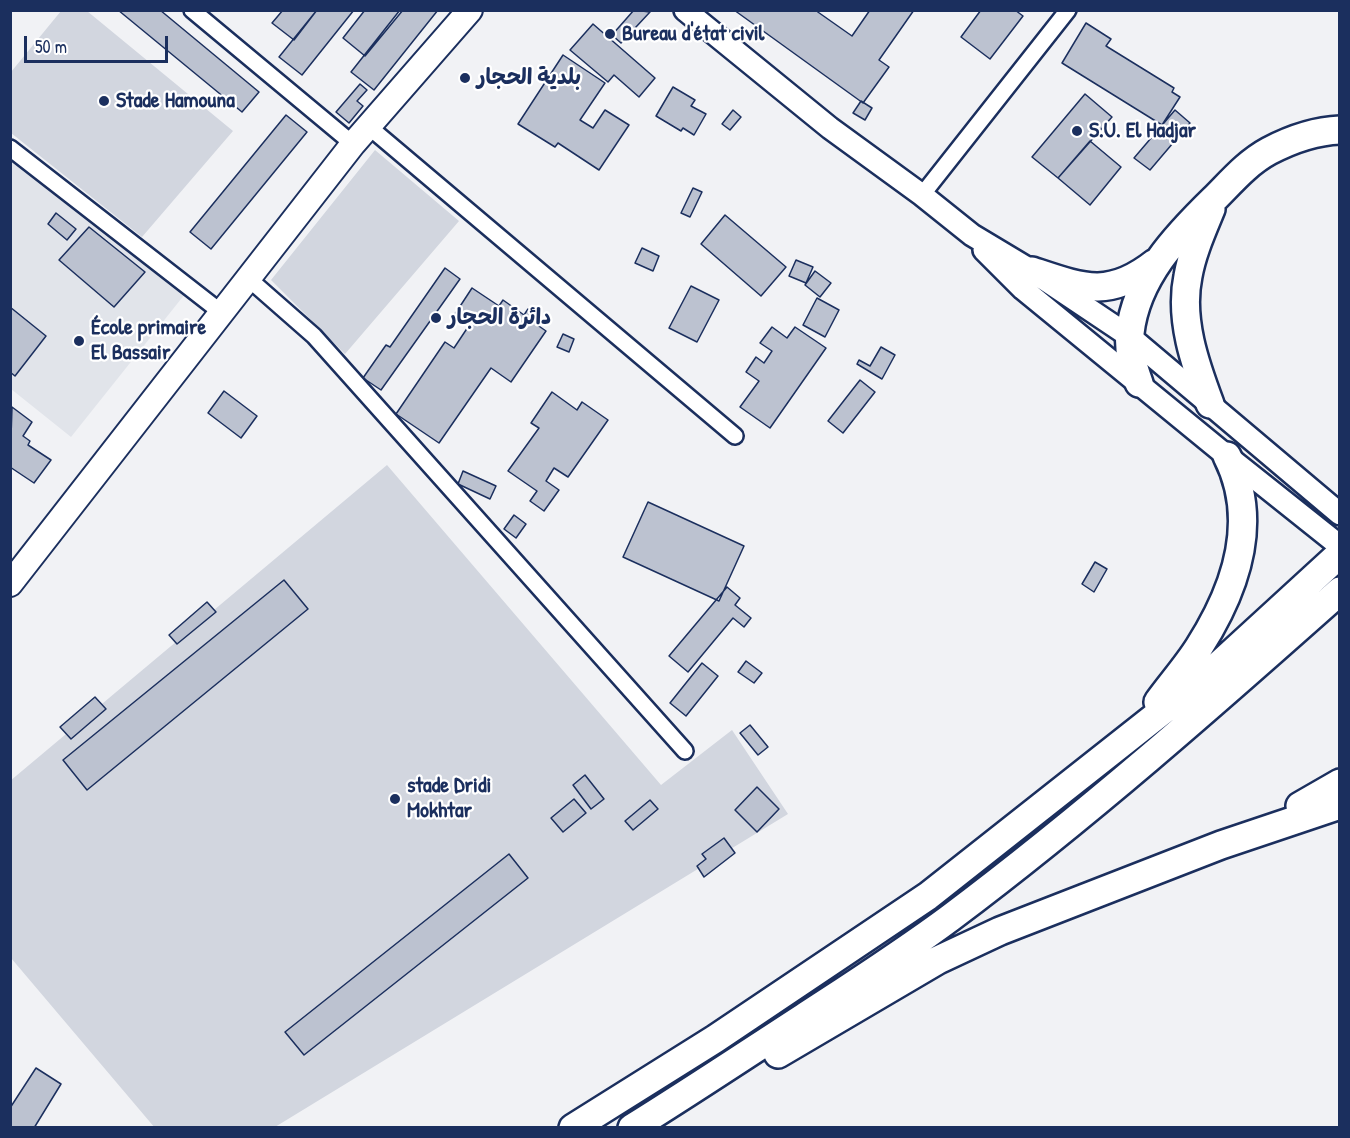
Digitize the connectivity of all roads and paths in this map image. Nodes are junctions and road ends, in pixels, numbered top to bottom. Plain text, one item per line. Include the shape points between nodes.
1 (192, 10) edge
2 (470, 10) edge
3 (684, 10) edge
4 (1068, 10) edge
5 (1340, 130) edge
6 (361, 135) junction
7 (10, 148) edge
8 (922, 195) junction
9 (1216, 197) junction
10 (972, 235) junction
11 (1158, 260) junction
12 (1032, 271) junction
13 (249, 279) junction
14 (222, 313) junction
15 (1130, 336) junction
16 (1138, 383) junction
17 (1210, 404) junction
18 (735, 436) dead end
19 (1227, 456) junction
20 (1340, 514) edge
21 (1340, 546) edge
22 (1340, 554) edge
23 (10, 584) edge
24 (1340, 591) edge
25 (1137, 732) junction
26 (685, 751) dead end
27 (1340, 783) edge
28 (1340, 805) edge
29 (1221, 845) junction
30 (676, 1101) junction
31 (573, 1128) edge
32 (632, 1128) edge

1 - 6 street
2 - 6 main road
3 - 8 main road via 830,128
4 - 8 street
5 - 9 highway via 1289,141 1268,151 1231,179
6 - 13 main road
6 - 18 street
7 - 14 street
8 - 10 main road
9 - 11 highway
9 - 17 highway via 1192,260 1186,303 1191,349
10 - 12 main road
10 - 16 main road via 1023,289
11 - 12 highway via 1131,280 1104,287 1086,287
11 - 15 highway via 1143,290
12 - 15 main road
13 - 14 main road
13 - 26 street via 314,336
14 - 23 main road
15 - 16 highway via 1130,355
15 - 17 main road
16 - 19 main road
17 - 20 main road
19 - 21 main road
19 - 25 highway via 1244,518 1239,562 1224,605 1199,648
22 - 25 highway via 1208,675
24 - 30 highway via 1150,756 949,919
25 - 31 highway via 928,896 715,1039
27 - 29 highway
28 - 29 highway
29 - 30 highway via 999,931 938,960 735,1078
30 - 32 highway

